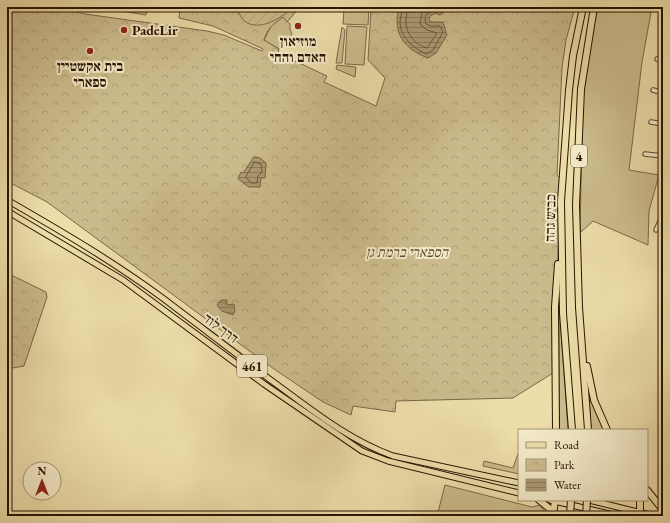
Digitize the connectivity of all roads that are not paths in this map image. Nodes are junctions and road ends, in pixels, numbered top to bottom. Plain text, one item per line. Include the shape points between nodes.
1 (583, 7) edge
2 (594, 7) edge
3 (658, 59) dead end
4 (663, 60) edge
5 (653, 90) dead end
6 (663, 93) edge
7 (651, 122) dead end
8 (663, 124) edge
9 (645, 154) dead end
10 (663, 156) edge
11 (663, 176) edge
12 (661, 187) dead end
13 (7, 200) edge
14 (562, 201) junction
15 (8, 212) edge
16 (663, 215) edge
17 (656, 230) dead end
18 (579, 306) junction
19 (555, 429) edge
20 (572, 429) edge
21 (588, 429) edge
22 (607, 429) edge
23 (518, 483) edge
24 (648, 491) edge
25 (518, 493) edge
26 (540, 501) edge
27 (553, 501) edge
28 (557, 501) edge
29 (571, 501) edge
30 (588, 501) edge
31 (592, 501) edge
32 (640, 501) edge
33 (663, 510) edge
34 (640, 514) edge
35 (553, 516) edge
36 (570, 516) edge
37 (586, 516) edge
38 (618, 516) edge
39 (654, 516) edge

1 - 14 highway, כביש גהה / 4 via 569,90
2 - 18 highway, כביש גהה / 4 via 581,89 576,205
3 - 4 street
5 - 6 street
7 - 8 street
9 - 10 street
11 - 12 street
13 - 23 main road, דרך לוד / 461 via 79,242 143,284 310,410 350,436 393,456
14 - 19 highway via 556,307
14 - 20 highway, כביש גהה / 4 via 563,313
15 - 25 main road, דרך לוד / 461 via 123,280 264,384 362,451 388,461
16 - 17 street
18 - 21 highway, כביש גהה / 4
18 - 22 highway via 591,388
24 - 33 highway
26 - 35 highway via 549,508
27 - 35 highway
28 - 38 main road
29 - 36 highway, bridge
30 - 37 highway, bridge
31 - 34 main road
32 - 34 highway
34 - 39 main road

